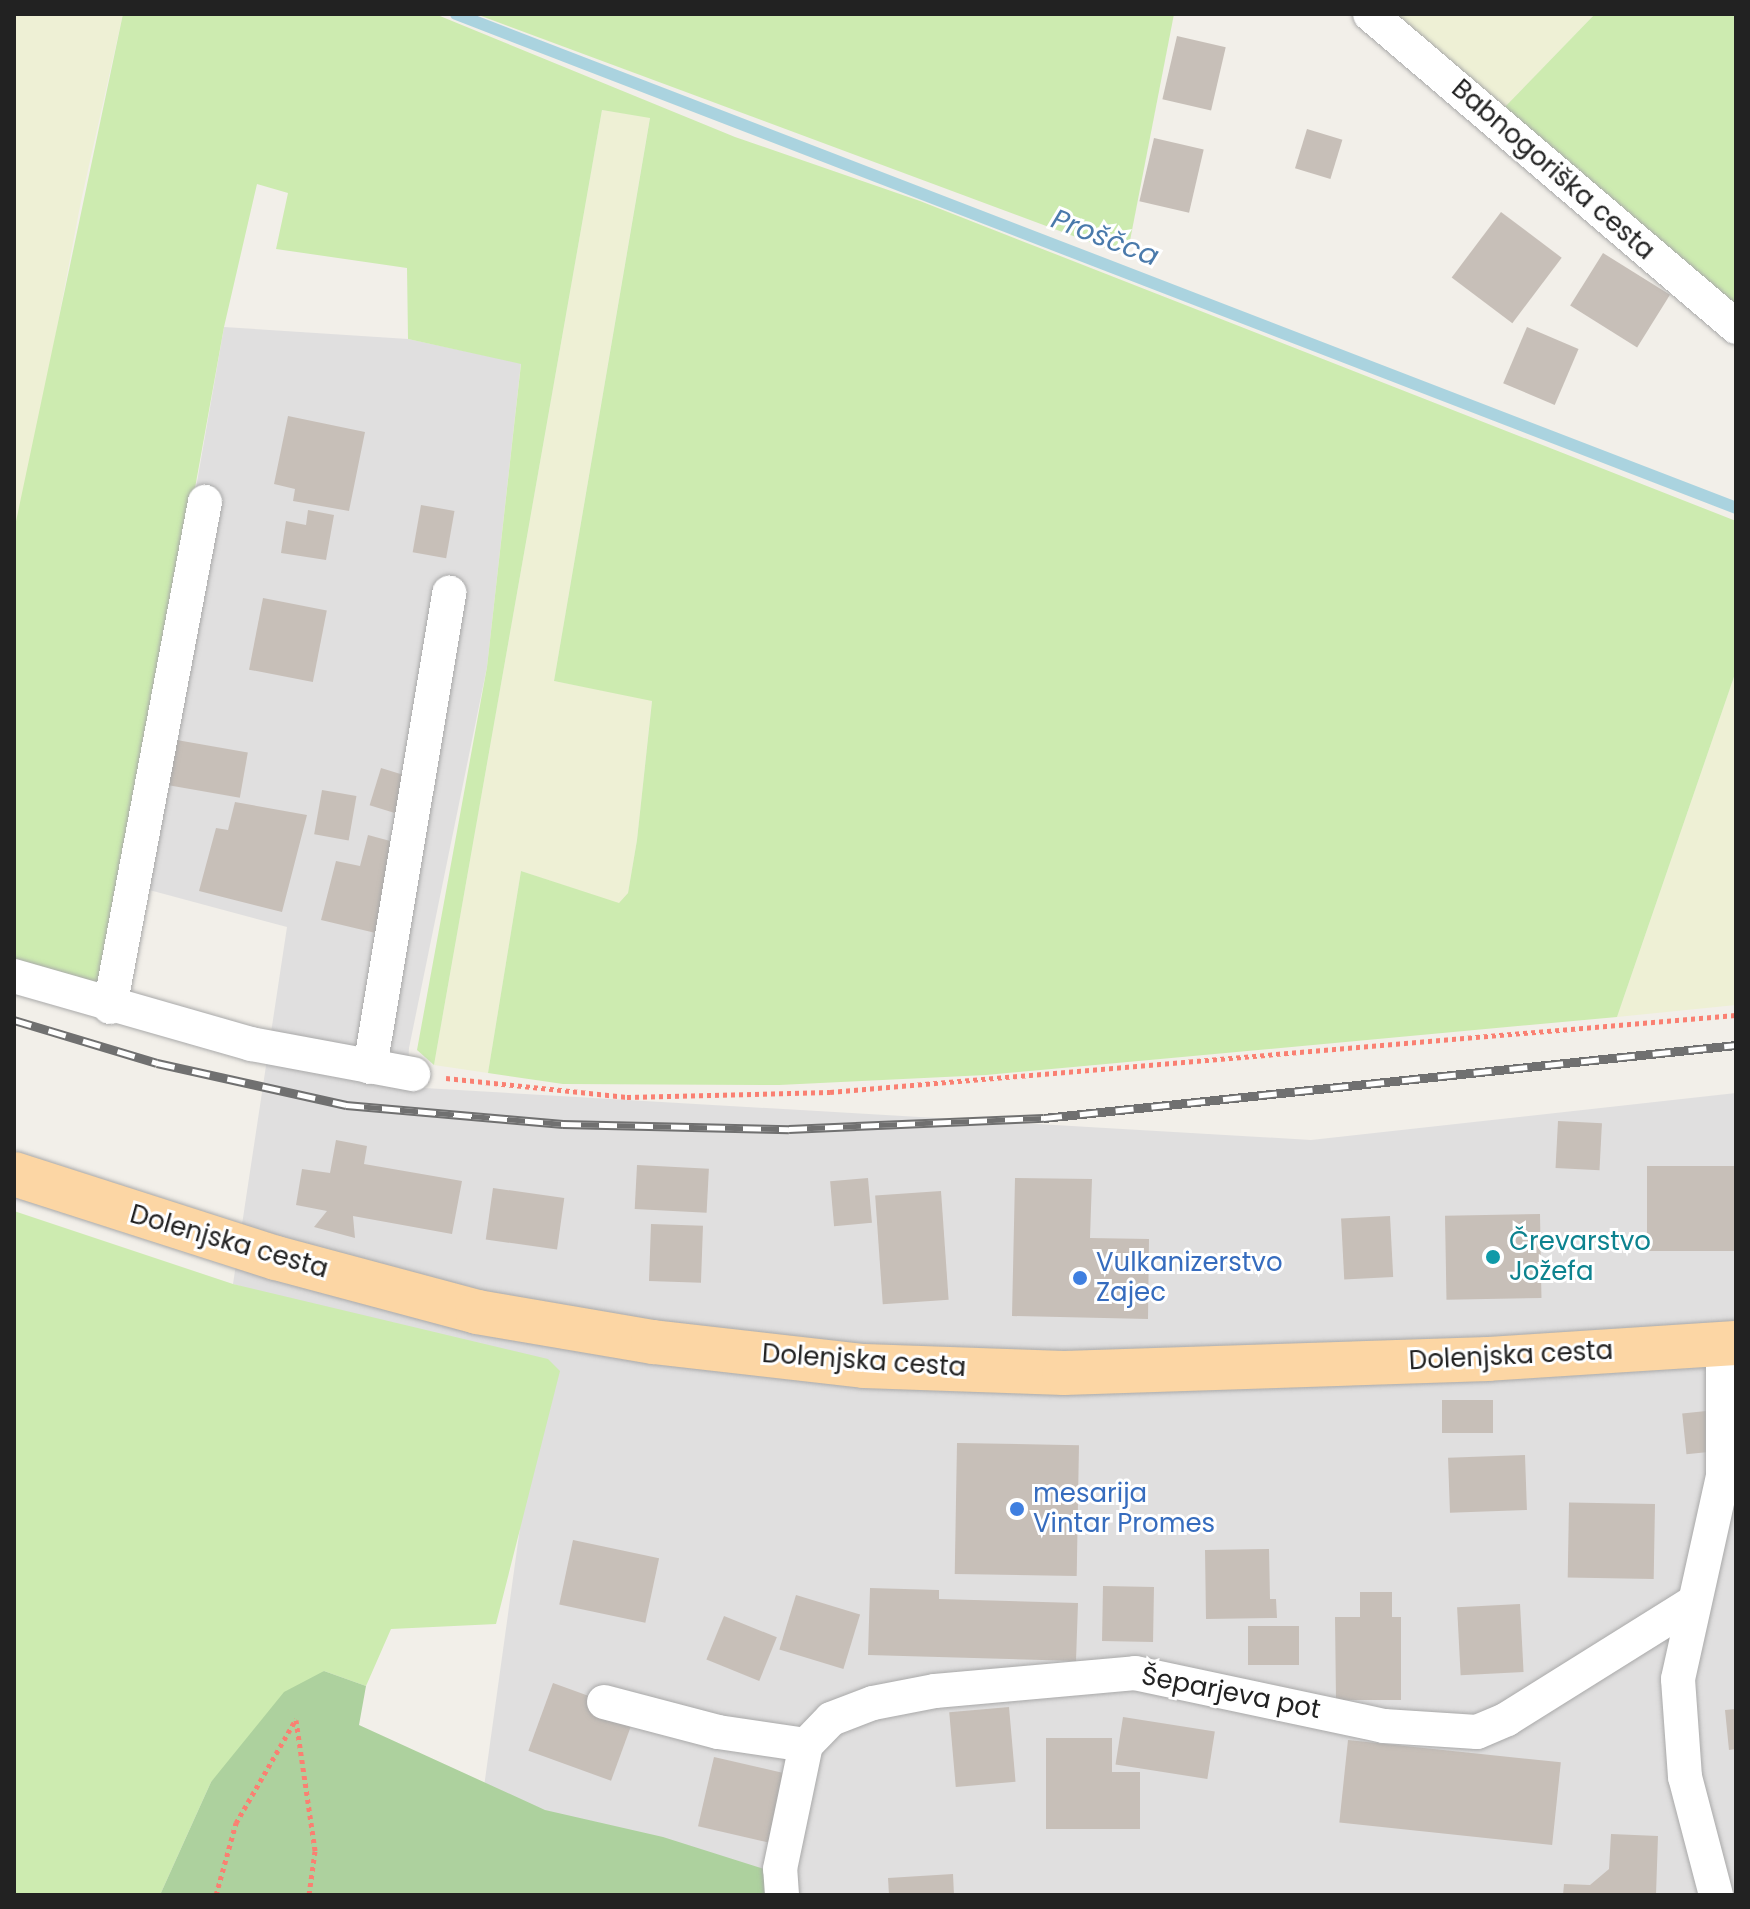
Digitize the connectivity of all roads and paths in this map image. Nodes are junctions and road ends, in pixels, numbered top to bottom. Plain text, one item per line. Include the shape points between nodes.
1 (1370, 14) edge
2 (1736, 327) edge
3 (205, 502) dead end
4 (449, 593) dead end
5 (14, 976) edge
6 (110, 1007) junction
7 (1736, 1015) edge
8 (370, 1067) junction
9 (413, 1074) joint
10 (14, 1174) edge
11 (1729, 1343) edge
12 (1691, 1604) junction
13 (604, 1702) dead end
14 (806, 1745) junction
15 (216, 1895) edge
16 (309, 1895) edge
17 (782, 1895) edge
18 (1716, 1895) edge

1 - 2 street, Babnogoriška cesta
3 - 6 street
4 - 8 street
5 - 6 street
6 - 8 street via 251,1044
7 - 9 path via 830,1092 627,1097
8 - 9 street
10 - 11 main road, Dolenjska cesta via 276,1258 477,1312 653,1342 864,1366 1079,1372 1488,1359
11 - 12 street via 1723,1476
12 - 14 street, Šeparjeva pot via 1507,1719 1477,1732 1384,1726 1135,1673 935,1691 873,1703 831,1719
12 - 18 street via 1678,1679 1685,1777
13 - 14 street via 718,1732
14 - 17 street via 780,1869
15 - 16 path via 236,1823 296,1719 315,1851

